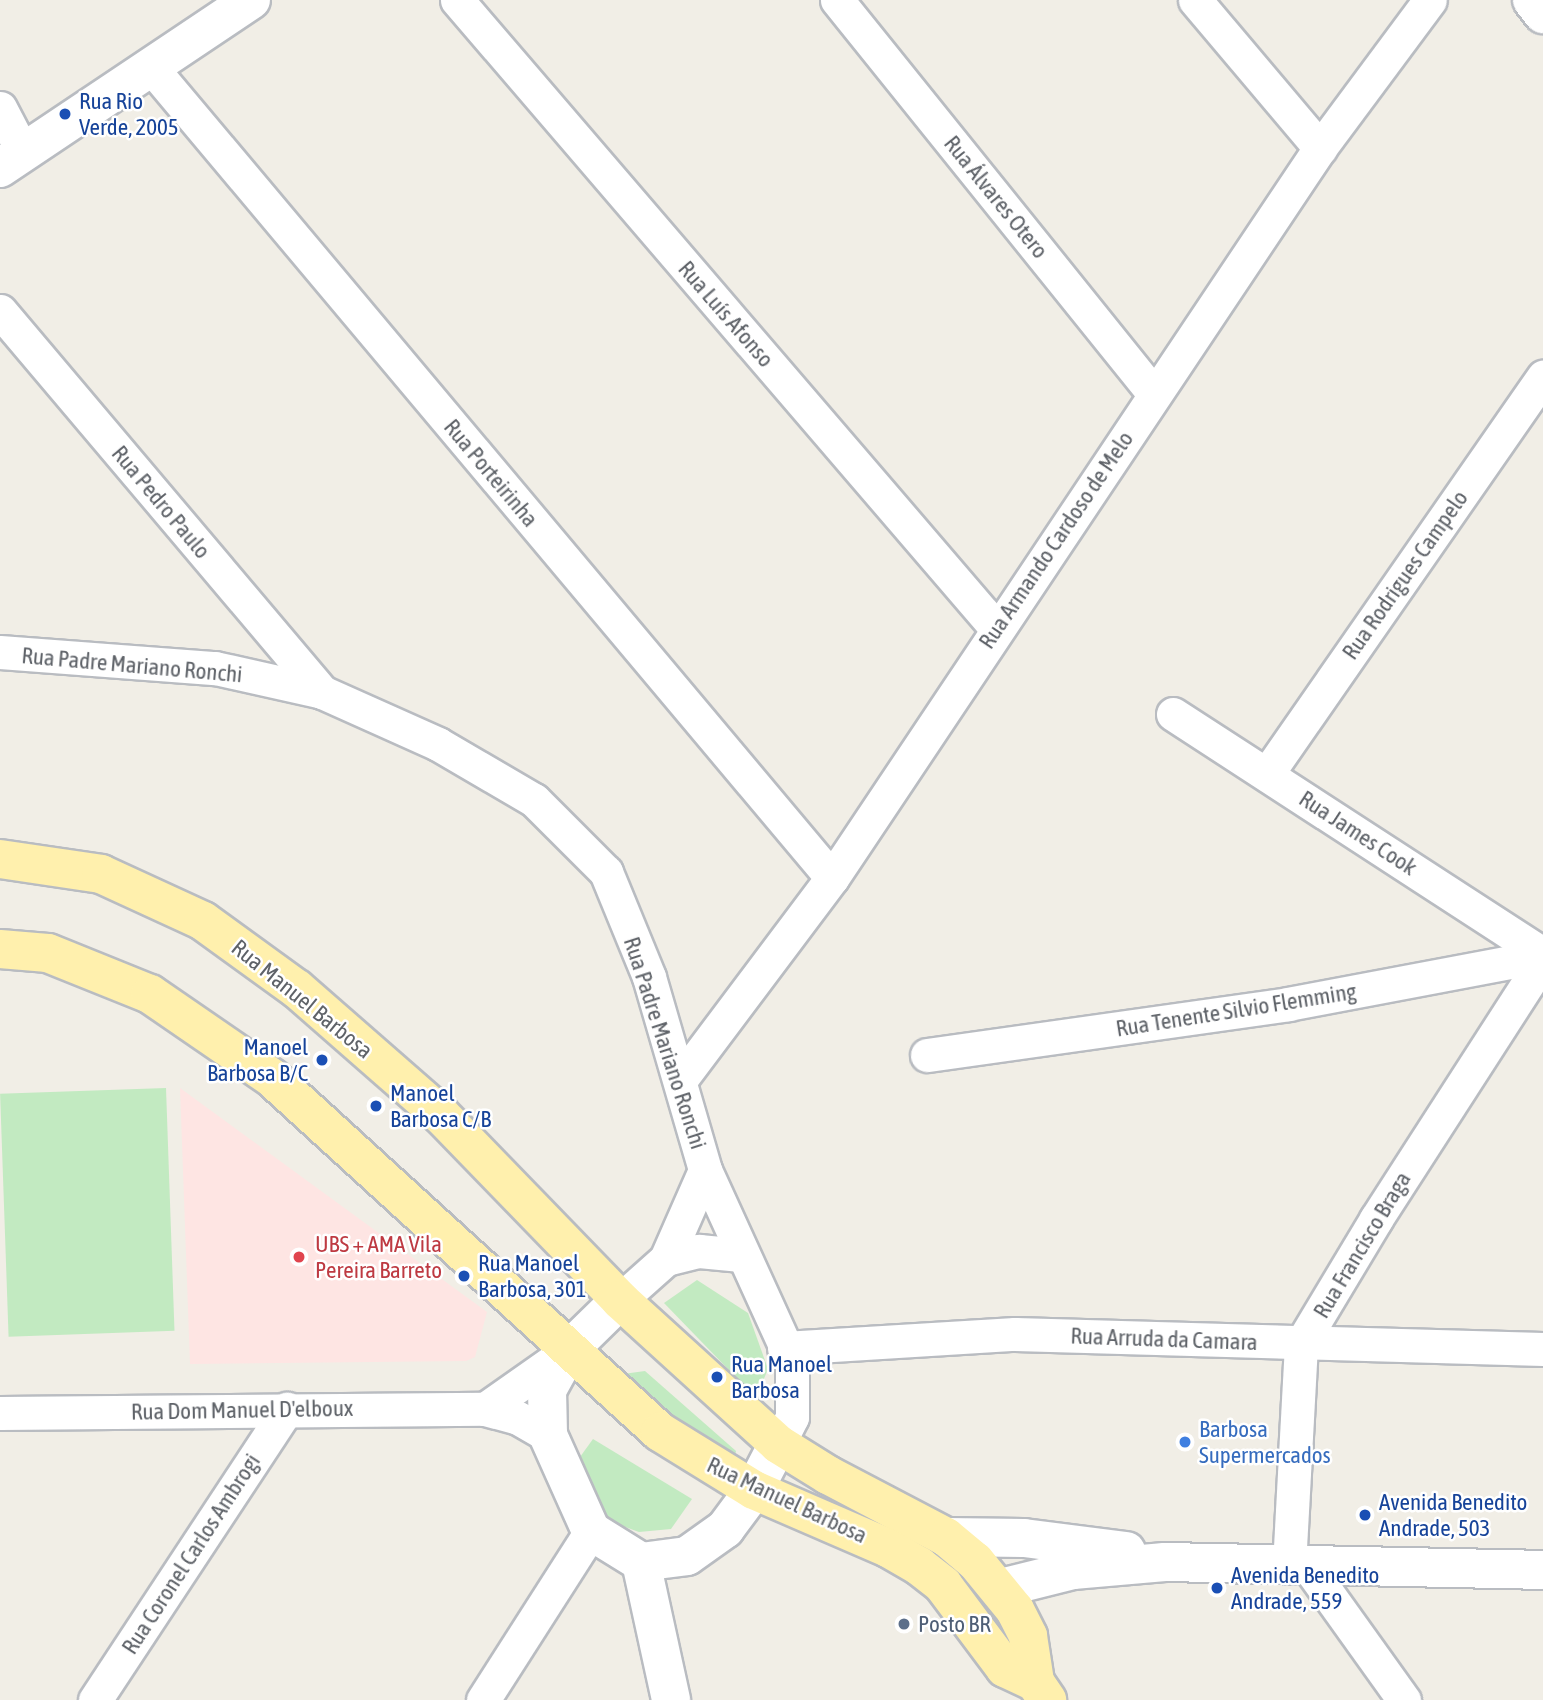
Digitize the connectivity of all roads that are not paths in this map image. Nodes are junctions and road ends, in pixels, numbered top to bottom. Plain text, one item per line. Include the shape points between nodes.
1 (251, 0) edge
2 (457, 0) edge
3 (837, 0) edge
4 (1195, 0) edge
5 (1430, 0) edge
6 (1532, 0) edge
7 (1543, 13) edge
8 (151, 67) junction
9 (0, 108) edge
10 (1320, 148) junction
11 (12, 160) edge
12 (0, 311) edge
13 (1543, 377) edge
14 (1154, 394) junction
15 (996, 628) junction
16 (0, 652) edge
17 (321, 692) junction
18 (1173, 715) dead end
19 (1267, 774) junction
20 (0, 859) edge
21 (832, 878) junction
22 (0, 949) edge
23 (1543, 956) edge
24 (927, 1055) dead end
25 (681, 1079) junction
26 (705, 1170) junction
27 (741, 1255) junction
28 (666, 1259) junction
29 (620, 1300) junction
30 (1301, 1344) junction
31 (785, 1348) junction
32 (1543, 1349) edge
33 (569, 1350) junction
34 (287, 1409) junction
35 (485, 1409) junction
36 (0, 1413) edge
37 (548, 1435) junction
38 (778, 1444) junction
39 (754, 1490) junction
40 (591, 1531) junction
41 (946, 1537) junction
42 (641, 1562) junction
43 (1165, 1562) junction
44 (1298, 1566) junction
45 (1543, 1570) edge
46 (943, 1585) junction
47 (1001, 1587) junction
48 (1041, 1691) edge
49 (95, 1700) edge
50 (483, 1700) edge
51 (671, 1700) edge
52 (1404, 1700) edge

1 - 8 street
2 - 15 street, Rua Luís Afonso
3 - 14 street, Rua Álvares Otero
4 - 10 street
5 - 10 street, Rua Armando Cardoso de Melo
6 - 7 street
8 - 11 street
8 - 21 street, Rua Porteirinha
9 - 11 street
10 - 14 street, Rua Armando Cardoso de Melo
12 - 17 street, Rua Pedro Paulo
13 - 19 street, Rua Rodrigues Campelo
14 - 15 street, Rua Armando Cardoso de Melo
15 - 21 street, Rua Armando Cardoso de Melo
16 - 17 street, Rua Padre Mariano Ronchi via 215,667
17 - 25 street, Rua Padre Mariano Ronchi via 438,744 534,800 606,872 649,977
18 - 19 street, Rua James Cook
19 - 23 street, Rua James Cook
20 - 29 main road, Rua Manuel Barbosa via 102,874 203,921 297,989 440,1114
21 - 25 street, Rua Armando Cardoso de Melo
22 - 33 main road, Rua Manuel Barbosa via 48,953 150,994 272,1078
23 - 24 street, Rua Tenente Silvio Flemming via 1289,1004
23 - 30 street, Rua Francisco Braga
25 - 26 street, Rua Padre Mariano Ronchi
26 - 27 street, Rua Padre Mariano Ronchi
26 - 28 street, Rua Padre Mariano Ronchi
27 - 28 street via 699,1251
27 - 31 street, Rua Padre Mariano Ronchi
28 - 29 street
29 - 33 street
29 - 38 main road, Rua Manuel Barbosa
30 - 31 street, Rua Arruda da Camara via 1015,1334
30 - 32 street, Rua Arruda da Camara
30 - 44 street, Rua Francisco Braga
31 - 38 street, Rua Padre Mariano Ronchi via 792,1362 794,1398 792,1417
33 - 35 street
33 - 37 street via 547,1390
33 - 39 main road, Rua Manuel Barbosa via 660,1432
34 - 35 street, Rua Dom Manuel D'elboux
34 - 36 street, Rua Dom Manuel D'elboux
34 - 49 street, Rua Coronel Carlos Ambrogi
35 - 37 street, Rua Dom Manuel D'elboux via 517,1418
37 - 40 street
38 - 39 street
38 - 41 main road, Rua Manuel Barbosa
39 - 42 street via 710,1544 687,1556
39 - 46 main road, Rua Manuel Barbosa via 888,1548
40 - 42 street
40 - 50 street
41 - 43 street via 1111,1546
41 - 47 main road, Rua Manuel Barbosa
42 - 51 street
43 - 44 street
43 - 47 street via 1073,1570
44 - 45 street
44 - 52 street
46 - 47 main road
46 - 48 main road via 1005,1668
47 - 48 main road, Rua Manuel Barbosa via 1028,1636

